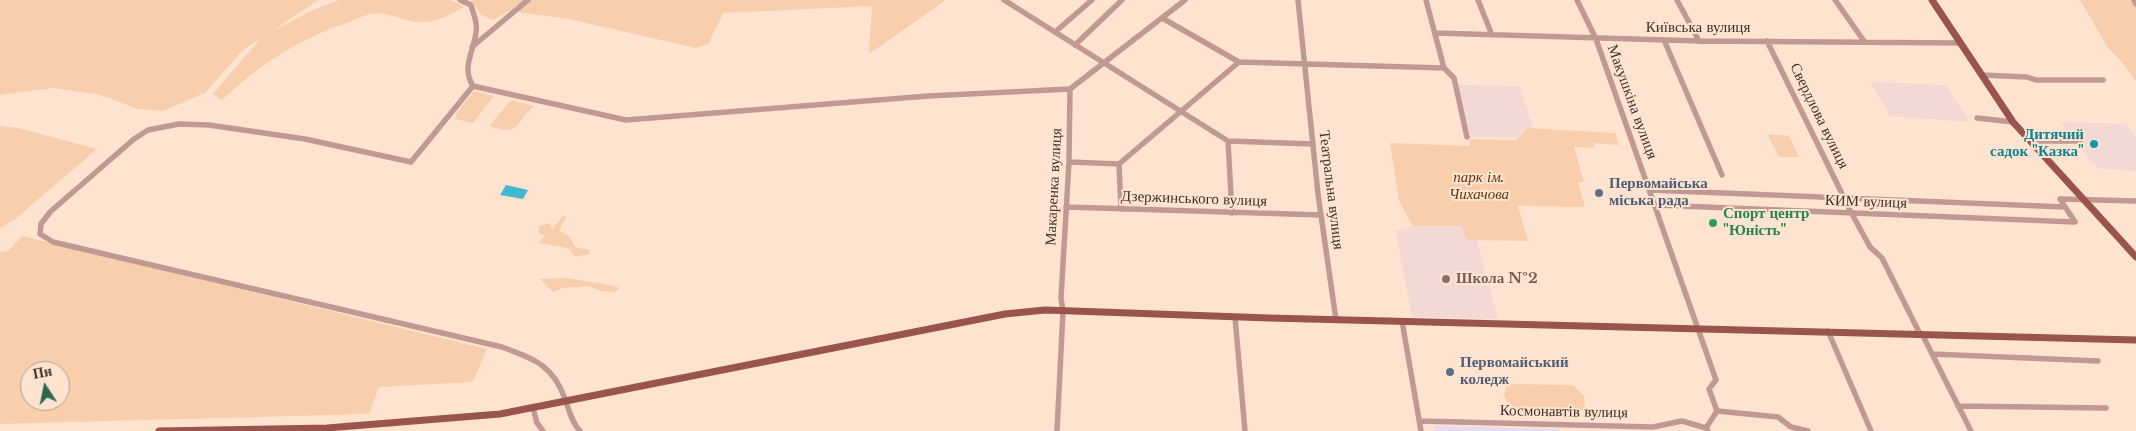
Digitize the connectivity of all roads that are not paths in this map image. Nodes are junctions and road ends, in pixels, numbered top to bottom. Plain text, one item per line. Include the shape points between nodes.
1 (460, 0) edge
2 (528, 0) edge
3 (1004, 0) edge
4 (1092, 0) edge
5 (1122, 0) edge
6 (1185, 0) edge
7 (1298, 0) edge
8 (1426, 0) edge
9 (1478, 0) edge
10 (1577, 0) edge
11 (1677, 0) edge
12 (1835, 0) edge
13 (1932, 0) edge
14 (2134, 0) edge
15 (2136, 4) edge
16 (1162, 18) junction
17 (1055, 32) junction
18 (1436, 33) junction
19 (1492, 35) junction
20 (1596, 39) junction
21 (1664, 40) junction
22 (1767, 41) junction
23 (1864, 41) junction
24 (1700, 42) junction
25 (1960, 43) junction
26 (1075, 45) junction
27 (472, 48) junction
28 (1239, 62) junction
29 (1104, 63) junction
30 (1305, 64) junction
31 (1444, 68) junction
32 (1982, 75) junction
33 (2103, 80) dead end
34 (473, 86) junction
35 (1070, 89) junction
36 (1182, 111) junction
37 (1977, 118) dead end
38 (2013, 122) junction
39 (1467, 137) dead end
40 (1228, 141) junction
41 (2030, 141) junction
42 (2080, 141) dead end
43 (1313, 144) junction
44 (1069, 162) junction
45 (1119, 164) junction
46 (1722, 175) dead end
47 (1650, 190) junction
48 (1844, 199) junction
49 (2084, 199) junction
50 (2136, 201) edge
51 (1656, 205) junction
52 (1066, 207) junction
53 (2065, 207) junction
54 (1121, 209) junction
55 (1232, 213) junction
56 (1852, 214) junction
57 (1321, 215) junction
58 (2136, 257) edge
59 (1063, 311) junction
60 (1235, 317) junction
61 (1336, 320) junction
62 (1402, 321) junction
63 (1698, 328) junction
64 (1828, 331) junction
65 (1921, 334) junction
66 (2136, 340) edge
67 (1932, 354) junction
68 (2098, 361) dead end
69 (1958, 406) junction
70 (533, 408) junction
71 (2106, 408) dead end
72 (1717, 411) junction
73 (1420, 421) junction
74 (1565, 428) edge
75 (1707, 430) edge
76 (159, 431) edge
77 (543, 431) edge
78 (580, 431) edge
79 (1057, 431) edge
80 (1245, 431) edge
81 (1421, 431) edge
82 (1808, 431) edge
83 (1871, 431) edge
84 (1970, 431) edge

1 - 27 street via 470,5 477,25
2 - 27 street
3 - 17 street
4 - 17 street
5 - 26 street
6 - 16 street
7 - 30 street, Театральна вулиця
8 - 18 street
9 - 19 street
10 - 20 street, Макушкіна вулиця
11 - 24 street
12 - 23 street
13 - 25 main road
14 - 15 street
16 - 28 street
16 - 29 street
17 - 26 street
18 - 19 street, Київська вулиця
18 - 31 street
19 - 20 street, Київська вулиця
20 - 21 street, Київська вулиця
20 - 47 street, Макушкіна вулиця
21 - 24 street, Київська вулиця
21 - 46 street
22 - 23 street, Київська вулиця
22 - 24 street, Київська вулиця
22 - 48 street, Свердлова вулиця
23 - 25 street, Київська вулиця
25 - 32 main road
26 - 29 street
27 - 34 street via 466,70
28 - 30 street
28 - 36 street
29 - 35 street
29 - 36 street
30 - 31 street
30 - 43 street, Театральна вулиця
31 - 39 street via 1454,78
32 - 33 street via 2036,80
32 - 38 main road
34 - 35 street via 626,120 928,96
34 - 78 street via 411,162 305,139 209,125 179,124 148,130 50,212 41,224 40,234 53,242 502,347 549,368 563,392 574,426
35 - 44 street, Макаренка вулиця
36 - 40 street
36 - 45 street
37 - 38 street
38 - 41 main road
40 - 43 street
40 - 55 street
41 - 42 street
41 - 49 main road
43 - 57 street, Театральна вулиця
44 - 45 street
44 - 52 street, Макаренка вулиця
45 - 54 street
47 - 48 street, КИМ вулиця
47 - 51 street, Макушкіна вулиця
48 - 53 street, КИМ вулиця
48 - 56 street, Свердлова вулиця
49 - 50 street
49 - 53 street via 2060,199
49 - 58 main road
51 - 56 street, КИМ вулиця
51 - 63 street, Макушкіна вулиця
52 - 54 street, Дзержинського вулиця
52 - 59 street, Макаренка вулиця
53 - 56 street, КИМ вулиця via 2075,222
54 - 55 street, Дзержинського вулиця
55 - 57 street, Дзержинського вулиця
56 - 65 street, Свердлова вулиця via 1870,247 1882,258
57 - 61 street, Театральна вулиця
59 - 60 main road
59 - 70 main road via 1005,314
59 - 79 street, Макаренка вулиця
60 - 61 main road
60 - 80 street
61 - 62 main road
62 - 63 main road
62 - 73 street
63 - 64 main road
63 - 72 street, Макушкіна вулиця via 1716,380 1709,389
64 - 65 main road
64 - 83 street
65 - 66 main road
65 - 67 street, Свердлова вулиця
67 - 68 street
67 - 69 street, Свердлова вулиця
69 - 71 street
69 - 84 street, Свердлова вулиця
70 - 76 main road via 500,414 356,426
70 - 77 street
72 - 75 street
72 - 82 street via 1778,417 1791,427
73 - 74 street, Космонавтів вулиця
73 - 81 street
74 - 75 street, Космонавтів вулиця via 1653,427 1682,421

